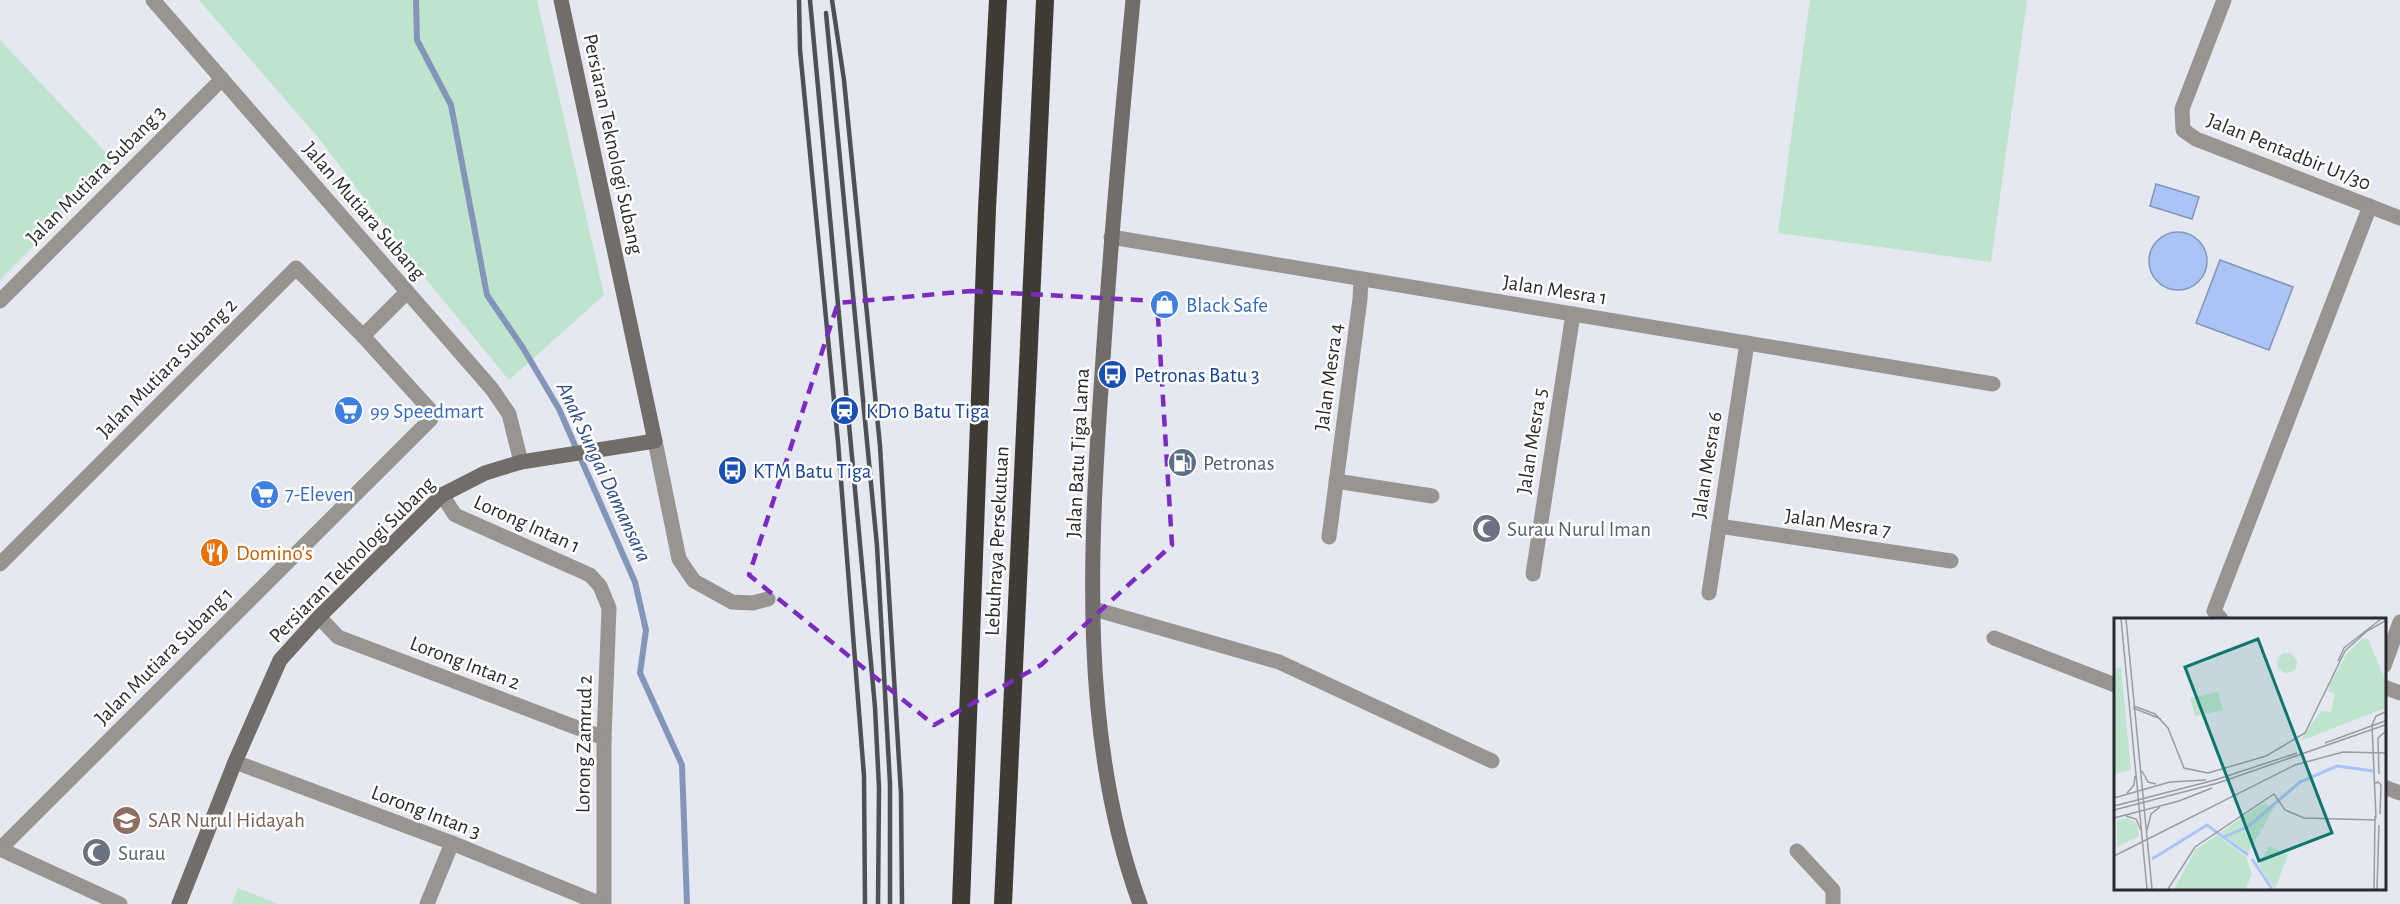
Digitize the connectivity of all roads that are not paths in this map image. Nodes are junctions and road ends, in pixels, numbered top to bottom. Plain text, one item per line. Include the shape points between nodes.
1 (153, 0) edge
2 (561, 0) edge
3 (998, 0) edge
4 (1045, 0) edge
5 (1133, 0) edge
6 (2224, 0) edge
7 (222, 79) junction
8 (2370, 206) junction
9 (2400, 218) edge
10 (1111, 237) junction
11 (1361, 279) junction
12 (407, 292) junction
13 (0, 301) edge
14 (1573, 314) junction
15 (363, 336) junction
16 (1747, 343) junction
17 (1993, 384) dead end
18 (655, 441) junction
19 (521, 462) junction
20 (1336, 481) junction
21 (442, 495) junction
22 (1432, 496) dead end
23 (1719, 526) junction
24 (1329, 537) dead end
25 (1951, 561) dead end
26 (0, 564) edge
27 (1533, 574) dead end
28 (600, 586) joint
29 (1709, 593) dead end
30 (768, 599) dead end
31 (1094, 609) junction
32 (319, 617) junction
33 (2220, 618) edge
34 (2400, 622) edge
35 (1994, 638) dead end
36 (2385, 663) edge
37 (2114, 685) edge
38 (2385, 687) edge
39 (2400, 693) edge
40 (604, 738) junction
41 (1492, 761) dead end
42 (235, 762) junction
43 (2385, 787) edge
44 (2400, 793) edge
45 (452, 843) junction
46 (0, 849) edge
47 (1797, 851) dead end
48 (118, 904) edge
49 (180, 904) edge
50 (427, 904) edge
51 (603, 904) edge
52 (961, 904) edge
53 (1003, 904) edge
54 (1140, 904) edge
55 (1833, 904) edge

1 - 7 street, Jalan Mutiara Subang
2 - 18 street, Persiaran Teknologi Subang
3 - 52 highway, Lebuhraya Persekutuan
4 - 53 highway, Lebuhraya Persekutuan
5 - 10 street, Jalan Batu Tiga Lama
6 - 8 street, Jalan Pentadbir U1/30 via 2182,109 2183,130 2196,139
7 - 12 street, Jalan Mutiara Subang
7 - 13 street, Jalan Mutiara Subang 3
8 - 9 street, Jalan Pentadbir U1/30
8 - 33 street via 2214,611
10 - 11 street, Jalan Mesra 1
10 - 31 street, Jalan Batu Tiga Lama via 1099,411
11 - 14 street, Jalan Mesra 1
11 - 20 street, Jalan Mesra 4
12 - 15 street
12 - 19 street, Jalan Mutiara Subang via 509,414
14 - 16 street, Jalan Mesra 1
14 - 27 street, Jalan Mesra 5
15 - 26 street, Jalan Mutiara Subang 2 via 296,268
15 - 46 street, Jalan Mutiara Subang 1 via 432,412 431,419
16 - 17 street, Jalan Mesra 1
16 - 23 street, Jalan Mesra 6
18 - 19 street, Persiaran Teknologi Subang
18 - 30 street via 679,559 694,581 732,602
19 - 21 street, Persiaran Teknologi Subang via 485,473
20 - 22 street
20 - 24 street, Jalan Mesra 4
21 - 28 street, Lorong Intan 1 via 454,515 590,575
21 - 32 street, Persiaran Teknologi Subang
23 - 25 street, Jalan Mesra 7
23 - 29 street, Jalan Mesra 6
28 - 40 street, Lorong Zamrud 2 via 609,608
31 - 41 street via 1279,662
31 - 54 street, Jalan Batu Tiga Lama via 1099,713 1110,790 1128,871
32 - 40 street, Lorong Intan 2 via 338,637
32 - 42 street, Persiaran Teknologi Subang via 280,660
34 - 36 street
35 - 37 street
38 - 39 street
40 - 51 street, Lorong Zamrud 2
42 - 45 street, Lorong Intan 3
42 - 49 street, Persiaran Teknologi Subang
43 - 44 street
45 - 50 street
45 - 51 street, Lorong Intan 3
46 - 48 street
47 - 55 street via 1833,890

